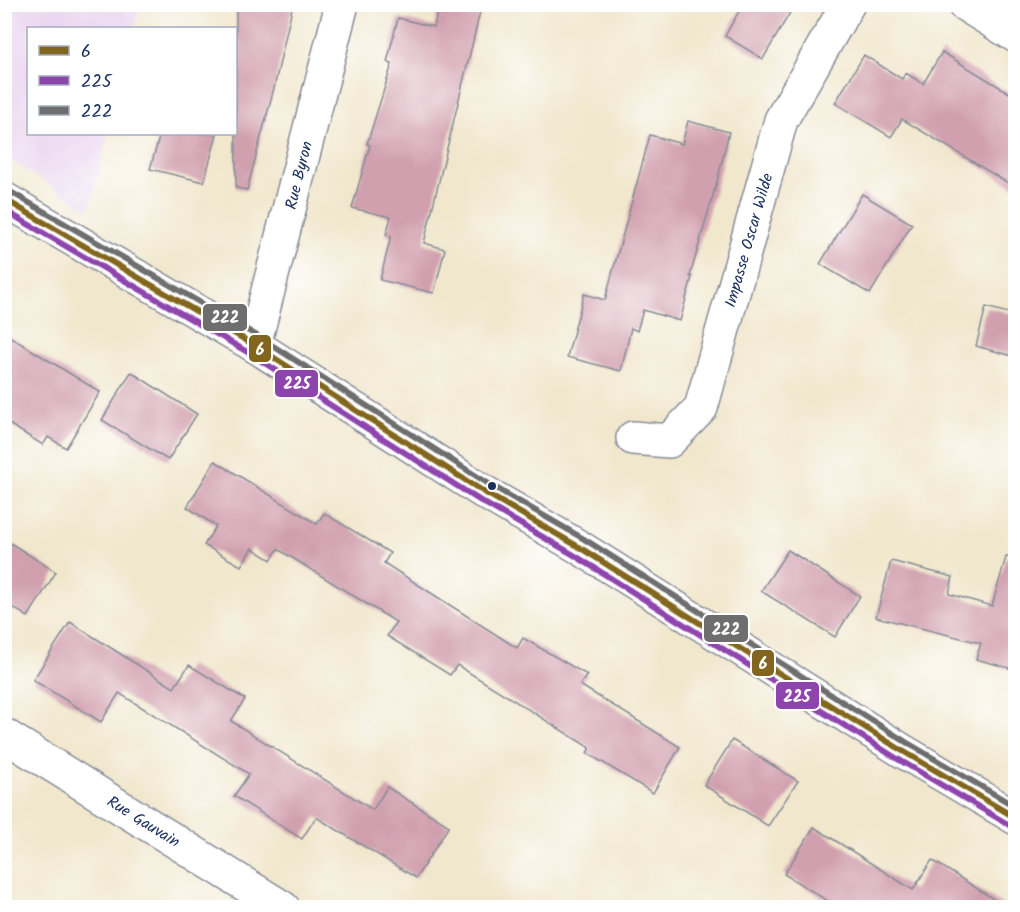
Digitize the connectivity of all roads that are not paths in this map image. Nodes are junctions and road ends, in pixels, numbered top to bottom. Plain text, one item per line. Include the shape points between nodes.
1 (342, 4) edge
2 (848, 4) edge
3 (964, 4) edge
4 (1016, 36) edge
5 (4, 199) edge
6 (255, 345) junction
7 (633, 438) dead end
8 (4, 735) edge
9 (1016, 818) edge
10 (283, 908) edge

1 - 6 street, Rue Byron
2 - 7 street, Impasse Oscar Wilde via 782,120 701,408 669,441
3 - 4 street
5 - 6 street
6 - 9 street via 484,492
8 - 10 street, Rue Gauvain

